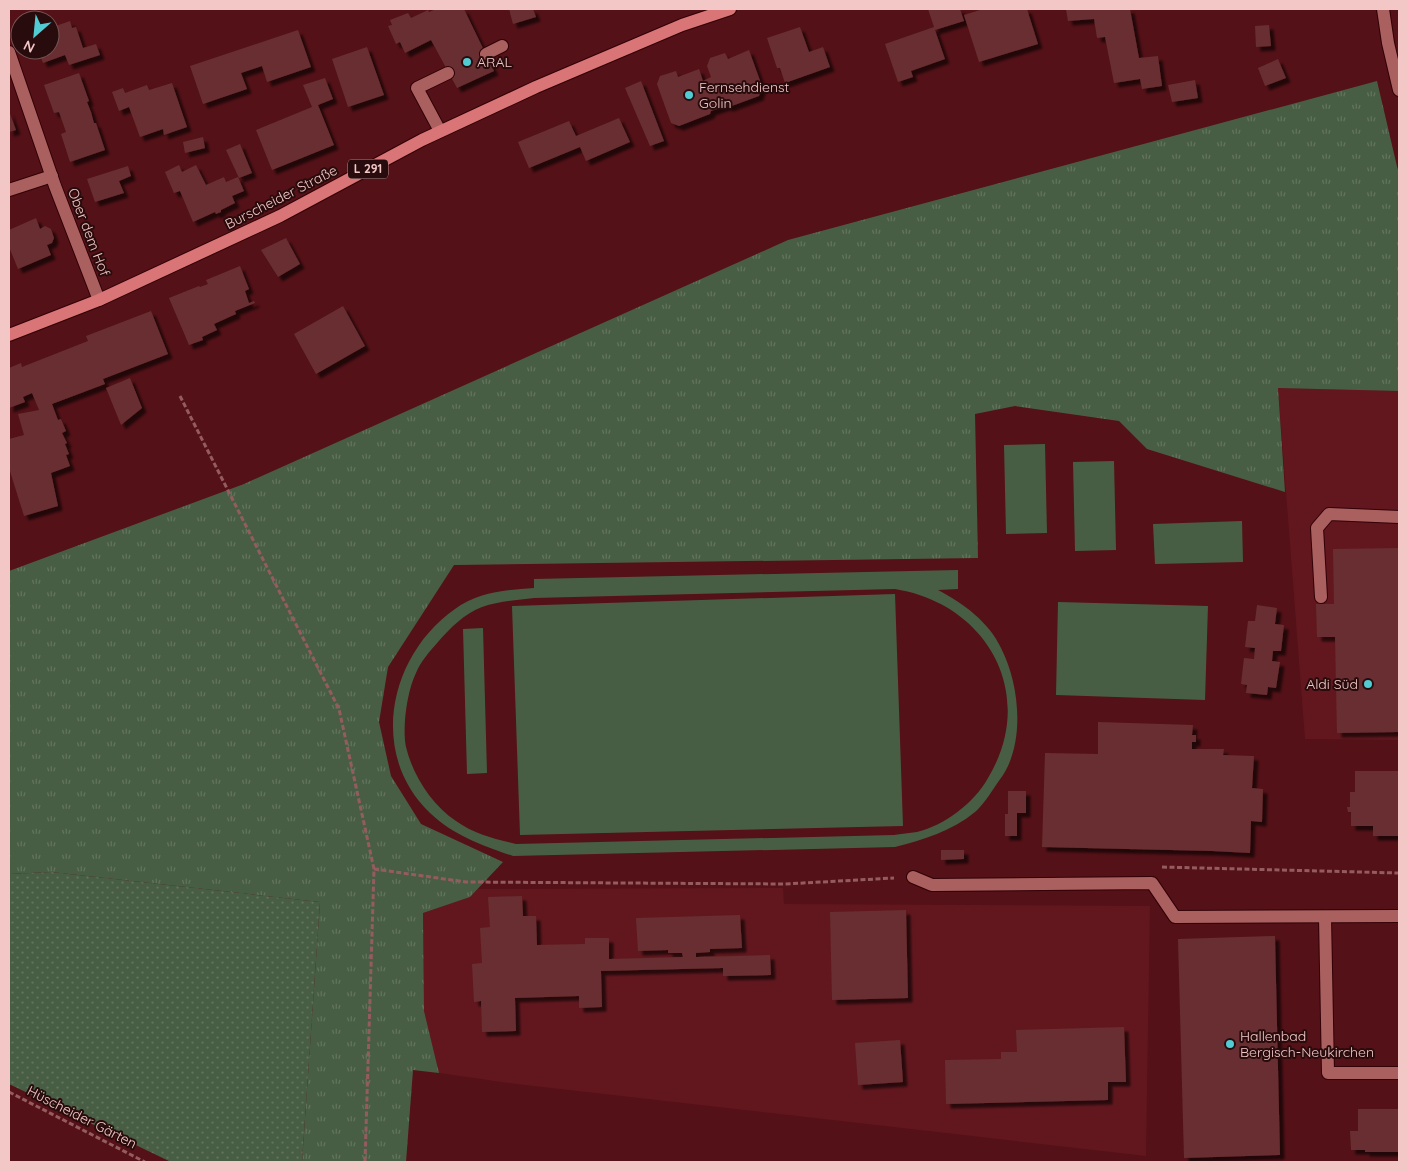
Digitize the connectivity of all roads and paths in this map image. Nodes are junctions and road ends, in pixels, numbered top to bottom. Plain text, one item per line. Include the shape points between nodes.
1 (730, 9) edge
2 (1383, 9) edge
3 (502, 46) dead end
4 (9, 52) edge
5 (486, 54) dead end
6 (448, 72) dead end
7 (1399, 90) edge
8 (440, 132) junction
9 (52, 176) junction
10 (9, 190) edge
11 (99, 300) junction
12 (9, 335) edge
13 (180, 396) dead end
14 (1399, 518) edge
15 (1321, 597) dead end
16 (1153, 867) dead end
17 (374, 869) junction
18 (1399, 873) edge
19 (913, 876) joint
20 (1399, 916) edge
21 (1325, 917) junction
22 (1399, 1073) edge
23 (9, 1092) edge
24 (145, 1162) edge
25 (365, 1162) edge

1 - 8 main road, Burscheider Straße / L 291 via 682,25
2 - 7 street
3 - 5 street
4 - 9 street, Ober dem Hof
6 - 8 street via 417,88
8 - 11 main road, Burscheider Straße / L 291 via 280,216
9 - 10 street, Ober dem Hof
9 - 11 street, Ober dem Hof
11 - 12 main road, Burscheider Straße / L 291
13 - 17 path via 339,709
14 - 15 street via 1329,514 1317,528
16 - 18 path
17 - 19 path via 466,882 785,884
17 - 25 path
19 - 21 street via 932,885 1152,883 1175,917
20 - 21 street
21 - 22 street via 1328,1073
23 - 24 path, Hüscheider Gärten

